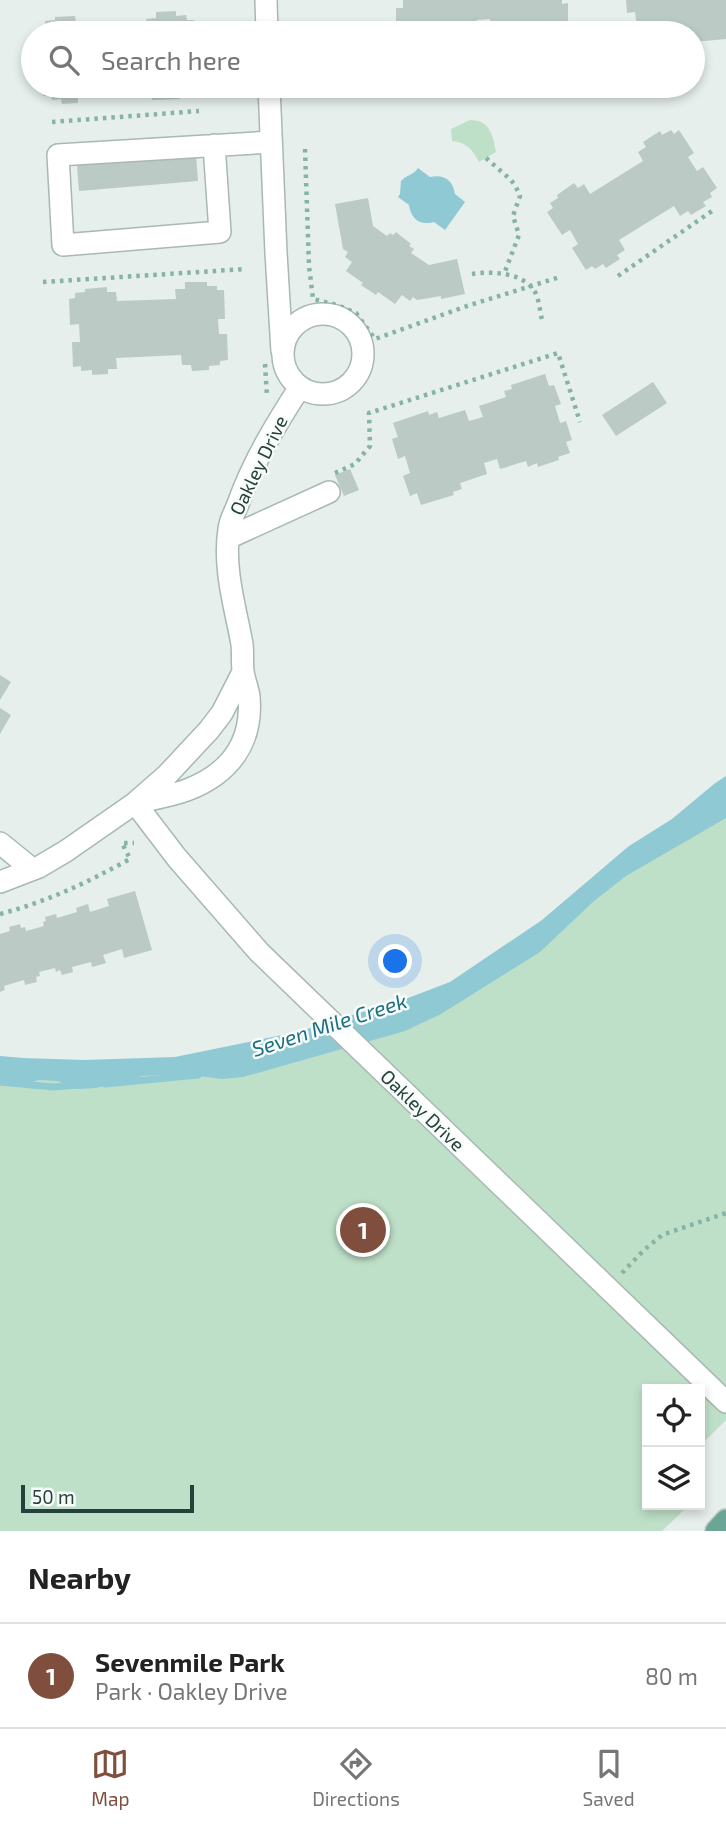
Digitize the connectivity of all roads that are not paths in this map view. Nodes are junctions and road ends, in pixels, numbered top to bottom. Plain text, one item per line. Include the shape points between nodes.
1 (266, 0) edge
2 (267, 21) edge
3 (269, 98) edge
4 (271, 142) junction
5 (214, 145) junction
6 (282, 351) junction
7 (300, 387) junction
8 (332, 483) road end
9 (228, 538) junction
10 (243, 672) junction
11 (135, 803) junction
12 (0, 843) edge
13 (32, 869) junction
14 (0, 882) edge
15 (726, 1402) edge
16 (726, 1520) edge
17 (716, 1531) edge

1 - 2 street
3 - 4 street
4 - 5 street
4 - 6 street
5 - 5 street via 58,156 63,245 220,232
6 - 7 street via 286,371
6 - 7 street via 293,326 317,314 342,318 360,338 361,366 350,383 329,394
7 - 9 street, Oakley Drive via 243,488
8 - 9 street
9 - 10 street, Oakley Drive via 228,575
10 - 11 street via 209,730
10 - 11 street, Oakley Drive via 249,719 234,758 187,790
11 - 13 street
11 - 15 street, Oakley Drive via 259,952
12 - 13 street
13 - 14 street
16 - 17 main road

